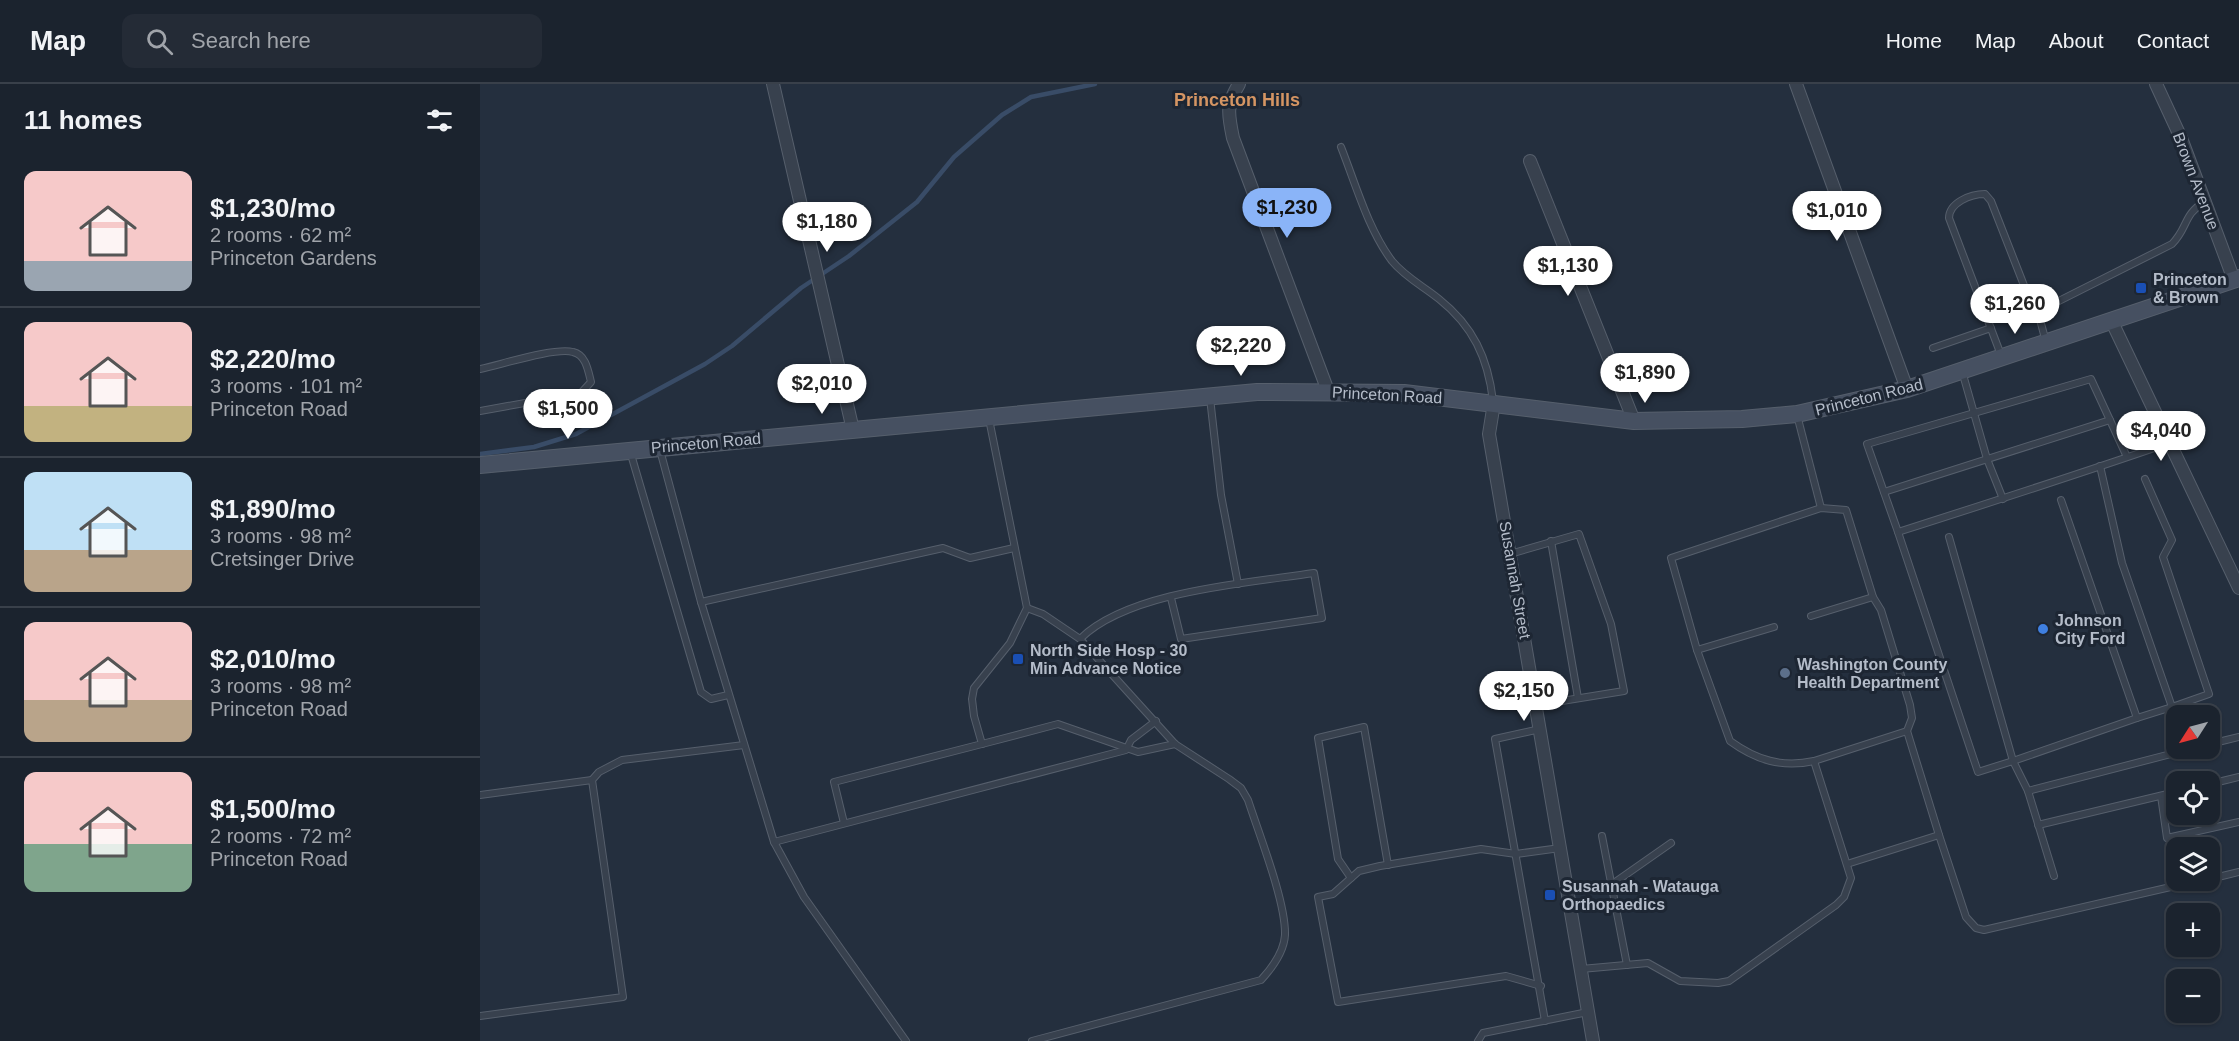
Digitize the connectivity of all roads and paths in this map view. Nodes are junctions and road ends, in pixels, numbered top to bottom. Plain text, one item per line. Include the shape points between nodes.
1 (773, 84) edge
2 (1239, 84) edge
3 (1796, 84) edge
4 (2156, 84) edge
5 (1341, 147) dead end
6 (1530, 161) dead end
7 (2205, 201) junction
8 (2237, 279) edge
9 (2038, 316) junction
10 (2112, 322) junction
11 (1991, 328) junction
12 (2046, 343) junction
13 (1933, 348) dead end
14 (2002, 358) junction
15 (480, 369) edge
16 (1962, 371) junction
17 (1907, 389) junction
18 (1328, 391) junction
19 (1210, 397) junction
20 (1494, 403) junction
21 (480, 411) edge
22 (1973, 413) junction
23 (1797, 414) junction
24 (988, 417) junction
25 (2110, 420) junction
26 (1634, 422) junction
27 (853, 430) junction
28 (2169, 443) junction
29 (660, 446) junction
30 (630, 451) junction
31 (2127, 457) junction
32 (1987, 459) junction
33 (480, 465) edge
34 (2100, 466) junction
35 (2145, 479) dead end
36 (1884, 492) junction
37 (2003, 499) junction
38 (2061, 500) dead end
39 (1821, 508) junction
40 (1898, 532) junction
41 (1949, 537) dead end
42 (1551, 541) junction
43 (1014, 548) junction
44 (1510, 554) junction
45 (1238, 584) junction
46 (2239, 588) edge
47 (1873, 597) junction
48 (1171, 598) junction
49 (701, 602) junction
50 (1027, 608) junction
51 (1811, 616) dead end
52 (1774, 627) dead end
53 (1080, 639) junction
54 (1697, 650) junction
55 (728, 695) junction
56 (1578, 698) junction
57 (1537, 705) junction
58 (2171, 705) edge
59 (2178, 705) edge
60 (2166, 709) edge
61 (2137, 718) junction
62 (1156, 721) junction
63 (1541, 729) junction
64 (1907, 731) junction
65 (2239, 737) edge
66 (2220, 742) edge
67 (982, 744) junction
68 (1175, 744) junction
69 (744, 745) junction
70 (1126, 750) junction
71 (2166, 755) edge
72 (1814, 761) junction
73 (2013, 761) junction
74 (2239, 777) edge
75 (592, 780) junction
76 (2220, 782) edge
77 (2028, 791) junction
78 (480, 795) edge
79 (2166, 795) edge
80 (2161, 796) junction
81 (2239, 822) edge
82 (844, 823) junction
83 (2038, 825) junction
84 (1939, 835) junction
85 (1602, 836) dead end
86 (774, 842) junction
87 (1671, 843) dead end
88 (1561, 848) junction
89 (1516, 854) junction
90 (1847, 864) junction
91 (1388, 865) junction
92 (2239, 872) edge
93 (2054, 876) dead end
94 (2220, 877) edge
95 (1351, 878) junction
96 (1611, 885) junction
97 (2166, 888) edge
98 (1627, 965) junction
99 (1581, 969) junction
100 (1541, 986) junction
101 (1588, 1012) junction
102 (480, 1016) edge
103 (1545, 1021) junction
104 (906, 1041) edge
105 (1032, 1041) edge
106 (1478, 1041) edge
107 (1593, 1041) edge

1 - 27 street
2 - 18 street via 1229,102 1233,138
3 - 17 street
4 - 7 street, Brown Avenue
5 - 20 lane via 1381,245 1413,281 1439,299 1470,330 1490,371
6 - 26 street
7 - 8 street, Brown Avenue
7 - 9 lane via 2192,209 2172,244 2047,305
8 - 10 street, Princeton Road
9 - 11 lane via 1991,201 1985,194 1979,194 1953,204 1949,218
9 - 12 lane
10 - 12 street, Princeton Road
10 - 28 street
11 - 13 lane
11 - 14 lane
12 - 14 street, Princeton Road
14 - 16 street, Princeton Road
15 - 21 lane via 556,352 574,352 586,361 591,382 581,393
16 - 17 street, Princeton Road
16 - 22 lane
17 - 23 street, Princeton Road
18 - 19 street, Princeton Road
18 - 20 street, Princeton Road via 1404,393
19 - 24 street, Princeton Road
19 - 45 lane via 1221,495
20 - 26 street, Princeton Road
20 - 44 street, Susannah Street via 1489,434
22 - 25 lane via 2091,379
22 - 32 lane
22 - 36 lane via 1867,444
23 - 26 street, Princeton Road
23 - 39 lane
24 - 27 street, Princeton Road
24 - 43 lane
25 - 31 lane
25 - 32 lane
27 - 29 street, Princeton Road
28 - 31 lane
28 - 46 street
29 - 30 street, Princeton Road
29 - 49 lane
30 - 33 street, Princeton Road
30 - 55 lane via 701,692 711,699
31 - 34 lane
32 - 36 lane
32 - 37 lane
34 - 37 lane
34 - 58 lane via 2122,563
35 - 59 lane via 2172,540 2163,557 2209,694
36 - 40 lane
37 - 40 lane
38 - 61 lane
39 - 47 lane via 1846,510
39 - 54 lane via 1671,558
40 - 73 lane via 1977,772
41 - 73 lane
42 - 44 lane
42 - 56 lane
42 - 56 lane via 1579,534 1611,624 1624,690
43 - 49 lane via 970,558 943,548
43 - 50 lane
44 - 57 street, Susannah Street
45 - 48 lane
45 - 48 lane via 1314,573 1322,618 1181,639
47 - 51 lane
47 - 64 lane via 1881,610 1910,705 1912,718
48 - 53 lane via 1160,598 1115,616
49 - 55 lane
50 - 53 lane
50 - 67 lane via 1010,643 974,688 974,716
52 - 54 lane
53 - 62 lane
54 - 72 lane via 1730,741 1780,765
55 - 69 lane
56 - 57 lane
57 - 63 street, Susannah Street
60 - 61 lane
61 - 73 lane
62 - 68 lane
62 - 70 lane
63 - 88 street, Susannah Street
63 - 89 lane via 1495,739
64 - 72 lane
64 - 84 lane
65 - 66 lane
67 - 70 lane via 1058,724
67 - 82 lane via 834,782
68 - 70 lane via 1138,753
68 - 105 lane via 1230,779 1248,800 1281,906 1285,936 1280,952 1261,980
69 - 75 lane via 622,760
69 - 86 lane
70 - 82 lane
71 - 77 lane
72 - 90 lane
73 - 77 lane
74 - 76 lane
75 - 78 lane
75 - 102 lane via 623,997
77 - 83 lane
79 - 80 lane
80 - 81 lane via 2167,838
80 - 83 lane
82 - 86 lane
83 - 93 lane
84 - 90 lane
84 - 97 lane via 1966,918 1984,930
85 - 96 lane
86 - 104 lane via 804,897
87 - 96 lane
88 - 89 lane
88 - 99 street, Susannah Street
89 - 91 lane via 1481,849
89 - 100 lane
90 - 98 lane via 1851,878 1844,897 1729,981 1680,981 1648,963
91 - 95 lane via 1359,871
91 - 95 lane via 1365,727 1318,738 1338,860
92 - 94 lane
95 - 100 lane via 1333,894 1318,897 1338,1002 1506,976
96 - 98 lane
98 - 99 lane
99 - 101 street, Susannah Street
100 - 103 lane
101 - 103 lane
101 - 107 street, Susannah Street
103 - 106 lane via 1483,1033

